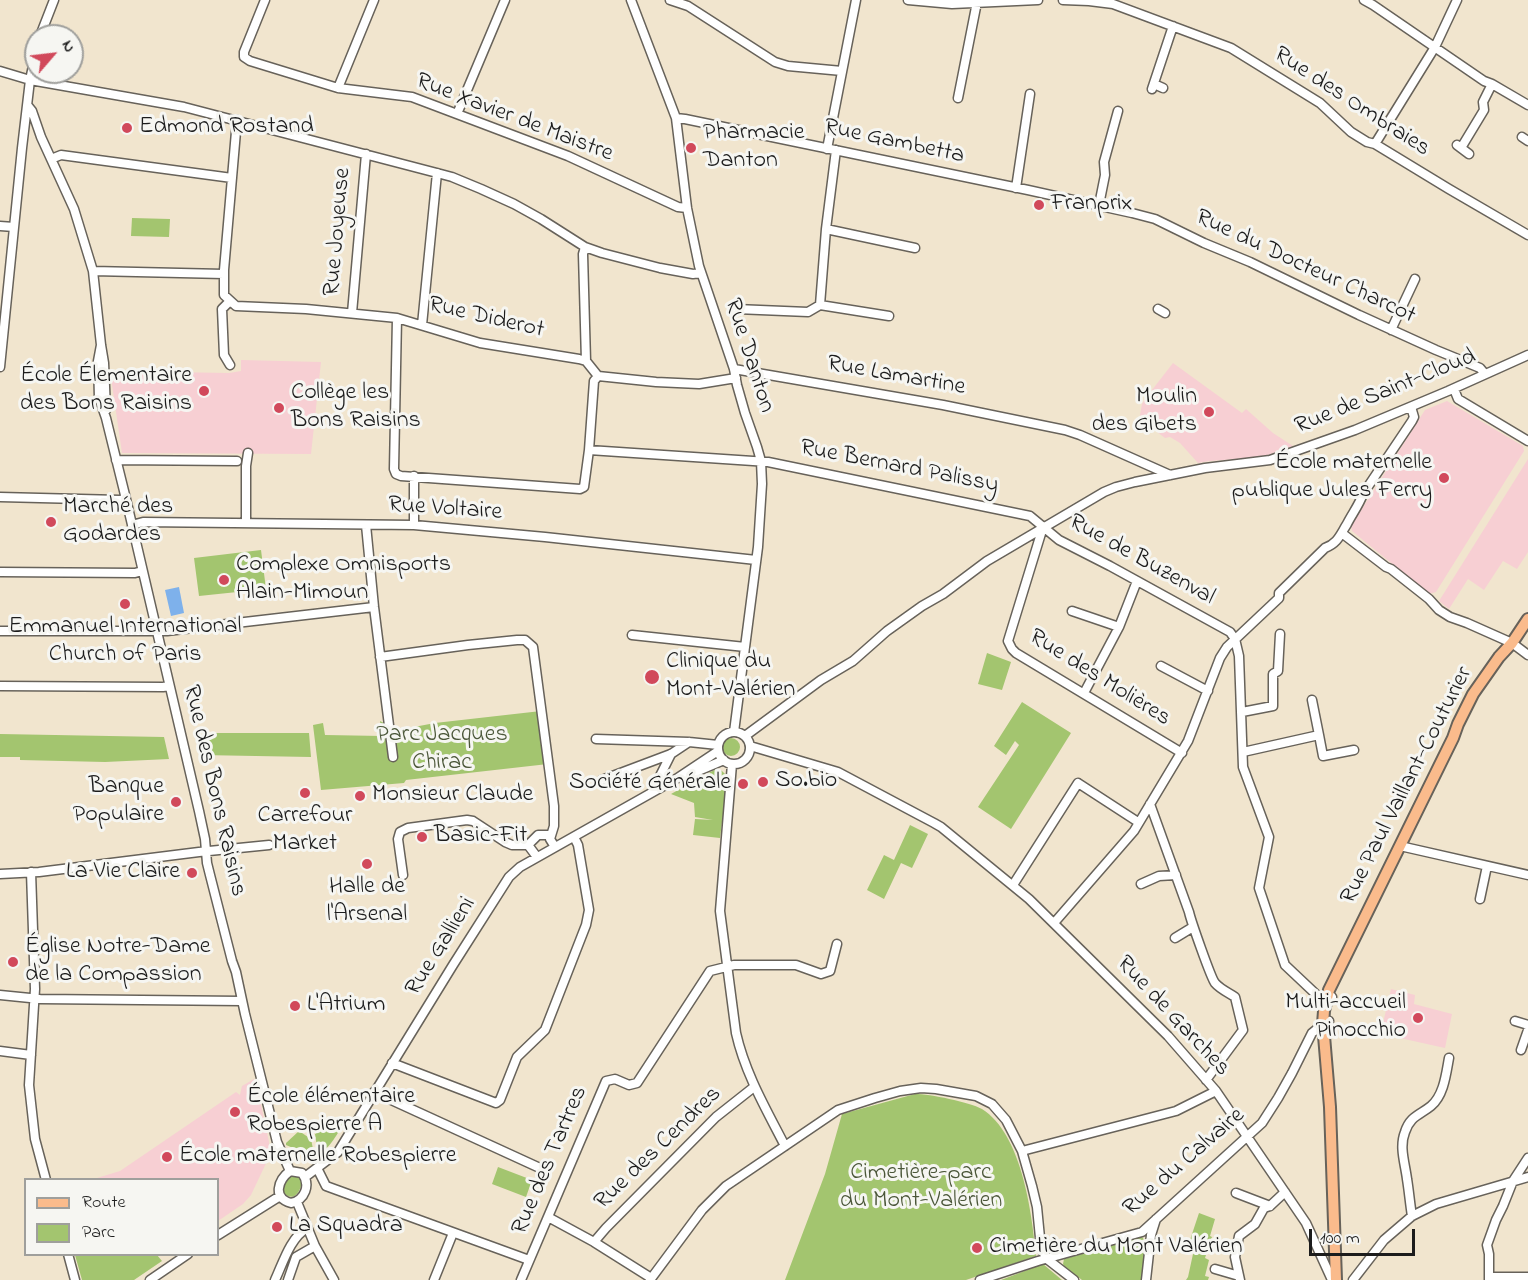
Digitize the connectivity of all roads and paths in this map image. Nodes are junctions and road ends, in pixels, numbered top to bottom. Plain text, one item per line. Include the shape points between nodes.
1 (54, 0) edge
2 (265, 0) edge
3 (374, 0) edge
4 (505, 0) edge
5 (631, 0) edge
6 (670, 0) edge
7 (856, 0) edge
8 (908, 0) edge
9 (1038, 0) edge
10 (1063, 0) edge
11 (1364, 0) edge
12 (1456, 0) edge
13 (977, 2) junction
14 (45, 24) edge
15 (1173, 26) junction
16 (1435, 48) junction
17 (0, 70) edge
18 (843, 70) junction
19 (24, 78) edge
20 (30, 84) edge
21 (54, 84) edge
22 (1492, 84) junction
23 (338, 88) junction
24 (1163, 88) dead end
25 (1030, 94) dead end
26 (958, 98) dead end
27 (1528, 105) edge
28 (28, 106) junction
29 (1118, 111) dead end
30 (457, 114) junction
31 (676, 118) junction
32 (237, 120) junction
33 (40, 137) junction
34 (24, 140) junction
35 (1376, 144) junction
36 (832, 149) junction
37 (366, 154) junction
38 (1469, 154) dead end
39 (51, 159) junction
40 (437, 173) junction
41 (232, 178) junction
42 (1016, 188) junction
43 (1101, 206) junction
44 (687, 208) junction
45 (0, 226) edge
46 (14, 227) junction
47 (826, 229) junction
48 (1528, 235) edge
49 (585, 248) junction
50 (915, 248) dead end
51 (93, 271) junction
52 (700, 273) junction
53 (224, 274) junction
54 (1415, 279) dead end
55 (3, 298) edge
56 (227, 298) junction
57 (820, 305) junction
58 (736, 309) dead end
59 (352, 313) junction
60 (889, 316) dead end
61 (397, 318) junction
62 (422, 325) junction
63 (1391, 330) junction
64 (1528, 355) edge
65 (586, 361) junction
66 (230, 364) dead end
67 (0, 367) edge
68 (735, 374) junction
69 (1485, 374) junction
70 (598, 376) junction
71 (1454, 389) junction
72 (1411, 407) junction
73 (1528, 441) edge
74 (589, 450) junction
75 (248, 453) dead end
76 (116, 460) junction
77 (237, 461) dead end
78 (761, 461) junction
79 (1146, 465) junction
80 (1170, 475) junction
81 (414, 476) junction
82 (1149, 479) junction
83 (0, 497) edge
84 (126, 499) junction
85 (1029, 515) joint
86 (246, 523) junction
87 (132, 525) junction
88 (366, 525) junction
89 (414, 525) junction
90 (1043, 527) junction
91 (1343, 534) junction
92 (756, 560) junction
93 (0, 572) edge
94 (142, 572) junction
95 (1137, 581) junction
96 (374, 607) junction
97 (1072, 611) dead end
98 (1528, 619) edge
99 (1119, 627) junction
100 (0, 631) edge
101 (157, 631) junction
102 (1280, 634) dead end
103 (632, 635) dead end
104 (1235, 639) junction
105 (1512, 644) junction
106 (745, 647) junction
107 (1528, 655) edge
108 (381, 657) junction
109 (1161, 666) dead end
110 (0, 686) edge
111 (169, 686) junction
112 (1208, 691) junction
113 (1084, 693) junction
114 (1312, 700) dead end
115 (1242, 712) junction
116 (734, 732) junction
117 (1319, 735) junction
118 (745, 736) junction
119 (596, 738) dead end
120 (689, 742) junction
121 (750, 746) junction
122 (718, 748) junction
123 (1354, 750) dead end
124 (1243, 752) junction
125 (1182, 753) junction
126 (671, 754) junction
127 (393, 757) dead end
128 (728, 762) junction
129 (676, 779) junction
130 (602, 780) dead end
131 (660, 788) junction
132 (1150, 804) junction
133 (1138, 822) junction
134 (551, 835) junction
135 (574, 837) junction
136 (269, 845) dead end
137 (528, 845) junction
138 (1400, 846) junction
139 (555, 848) junction
140 (210, 851) junction
141 (537, 857) junction
142 (1487, 866) junction
143 (31, 873) junction
144 (0, 874) edge
145 (403, 875) dead end
146 (1176, 875) junction
147 (1528, 875) edge
148 (1141, 884) dead end
149 (1013, 885) junction
150 (1480, 899) dead end
151 (1054, 923) junction
152 (1193, 927) junction
153 (1175, 938) dead end
154 (837, 944) dead end
155 (728, 967) junction
156 (0, 995) edge
157 (1329, 998) junction
158 (34, 999) junction
159 (242, 1001) junction
160 (1515, 1021) dead end
161 (1326, 1022) junction
162 (1528, 1025) edge
163 (1528, 1030) edge
164 (1521, 1050) dead end
165 (0, 1051) edge
166 (31, 1055) junction
167 (1449, 1058) dead end
168 (393, 1063) junction
169 (1206, 1080) junction
170 (754, 1086) junction
171 (1216, 1091) junction
172 (374, 1092) junction
173 (1248, 1137) junction
174 (785, 1146) junction
175 (1022, 1150) junction
176 (1528, 1158) edge
177 (316, 1168) junction
178 (542, 1169) dead end
179 (290, 1171) junction
180 (305, 1177) junction
181 (1528, 1177) edge
182 (46, 1178) edge
183 (1513, 1181) junction
184 (1285, 1192) junction
185 (1236, 1193) dead end
186 (280, 1196) junction
187 (297, 1202) junction
188 (1270, 1206) junction
189 (1412, 1216) junction
190 (548, 1217) junction
191 (307, 1228) junction
192 (453, 1233) junction
193 (1147, 1233) junction
194 (219, 1234) edge
195 (594, 1242) junction
196 (315, 1246) junction
197 (69, 1256) edge
198 (185, 1256) edge
199 (1047, 1259) junction
200 (529, 1260) junction
201 (1215, 1269) dead end
202 (1528, 1277) edge
203 (1240, 1278) edge
204 (651, 1279) edge
205 (1489, 1279) edge
206 (75, 1280) edge
207 (150, 1280) edge
208 (275, 1280) edge
209 (288, 1280) edge
210 (334, 1280) edge
211 (434, 1280) edge
212 (521, 1280) edge
213 (980, 1280) edge
214 (1074, 1280) edge
215 (1146, 1280) edge
216 (1332, 1280) edge
217 (1336, 1280) edge
218 (1353, 1280) edge

1 - 14 street
2 - 23 street, Rue Xavier de Maistre via 244,57
3 - 23 street
4 - 30 street
5 - 31 street, Rue Danton
6 - 18 street via 688,6 775,62
7 - 18 street
8 - 13 street
9 - 13 street
10 - 15 street, Rue des Ombraies via 1106,3
11 - 16 street
12 - 16 street
13 - 26 street
15 - 24 street via 1153,87
15 - 35 street, Rue des Ombraies via 1231,48 1320,103 1367,142
16 - 22 street
16 - 35 street
17 - 19 street
18 - 36 street
20 - 28 street, Rue des Bons Raisins
21 - 32 street via 184,106
22 - 27 street
22 - 38 street via 1483,102 1484,111 1459,146
23 - 30 street, Rue Xavier de Maistre via 412,98
25 - 42 street
28 - 33 street, Rue des Bons Raisins
28 - 34 street
29 - 43 street via 1104,162
30 - 44 street, Rue Xavier de Maistre via 568,156
31 - 36 street, Rue Gambetta
31 - 44 street, Rue Danton
32 - 37 street
32 - 41 street
33 - 34 street
33 - 39 street, Rue des Bons Raisins
34 - 46 street
35 - 48 street, Rue des Ombraies
36 - 42 street, Rue Gambetta
36 - 47 street
37 - 40 street
37 - 59 street, Rue Joyeuse
39 - 41 street via 61,155
39 - 51 street, Rue des Bons Raisins via 74,209
40 - 49 street via 514,204
40 - 62 street
41 - 53 street
42 - 43 street, Rue Gambetta
43 - 63 street, Rue du Docteur Charcot via 1155,219
44 - 52 street, Rue Danton
45 - 46 street
46 - 55 street
47 - 50 street
47 - 57 street
49 - 52 street via 660,268
49 - 65 street
51 - 53 street
51 - 76 street, Rue des Bons Raisins via 106,418
52 - 68 street, Rue Danton
53 - 56 street
54 - 63 street
55 - 67 street
56 - 59 street, Rue Diderot via 236,306
56 - 66 street via 222,309 224,355
57 - 58 street via 808,312
57 - 60 street
59 - 61 street, Rue Diderot
61 - 62 street, Rue Diderot
61 - 81 street via 394,469 400,476
62 - 65 street, Rue Diderot via 480,343
63 - 69 street, Rue du Docteur Charcot via 1480,368
64 - 69 street, Rue de Saint-Cloud
65 - 70 street
68 - 70 street via 699,384
68 - 78 street, Rue Danton
68 - 79 street, Rue Lamartine via 943,405 1051,427 1080,435
69 - 71 street, Rue de Saint-Cloud
70 - 74 street via 594,381
71 - 72 street, Rue de Saint-Cloud
71 - 73 street via 1458,399
72 - 80 street, Rue de Saint-Cloud via 1266,461
72 - 91 street via 1412,421 1363,494
74 - 78 street, Rue Bernard Palissy
74 - 81 street via 584,487 580,489
75 - 86 street
76 - 77 street
76 - 84 street, Rue des Bons Raisins
78 - 85 street, Rue Bernard Palissy
78 - 92 street, Rue Danton
79 - 80 street, Rue Lamartine
79 - 82 street
80 - 82 street, Rue de Saint-Cloud
81 - 89 street
82 - 90 street, Rue de Saint-Cloud via 1116,486
83 - 84 street
84 - 87 street, Rue des Bons Raisins
85 - 90 street, Rue de Buzenval
86 - 87 street, Rue Voltaire
86 - 88 street, Rue Voltaire
87 - 94 street, Rue des Bons Raisins
88 - 89 street, Rue Voltaire
88 - 96 street
89 - 92 street, Rue Voltaire
90 - 95 street, Rue de Buzenval via 1059,540
90 - 113 street, Rue des Molières via 1008,641 1016,652
90 - 118 street, Rue de Saint-Cloud via 886,631 853,661
91 - 104 street
91 - 105 street via 1439,610
92 - 106 street, Rue Danton
93 - 94 street
94 - 101 street, Rue des Bons Raisins
95 - 99 street
95 - 104 street, Rue de Buzenval via 1230,632
96 - 101 street
96 - 108 street
97 - 99 street
98 - 105 main road, Rue Paul Vaillant-Couturier
99 - 113 street
100 - 101 street
101 - 111 street, Rue des Bons Raisins
102 - 115 street via 1278,671 1273,674 1274,706
103 - 106 street
104 - 112 street via 1220,658
104 - 115 street
105 - 107 street
105 - 138 main road, Rue Paul Vaillant-Couturier via 1473,694
106 - 116 street, Rue Danton
108 - 127 street
108 - 134 street via 517,640 525,640 533,647 554,807
109 - 112 street
110 - 111 street
111 - 140 street, Rue des Bons Raisins
112 - 125 street
113 - 125 street, Rue des Molières
114 - 117 street
115 - 124 street
116 - 118 street
116 - 122 street via 724,735
117 - 123 street via 1323,756
117 - 124 street
118 - 121 street
119 - 120 street
120 - 122 street
120 - 126 street
121 - 128 street via 746,759
121 - 149 street, Rue de Garches via 838,772 934,823
122 - 128 street
122 - 129 street, Rue Gallieni
124 - 157 street via 1244,771 1269,837 1259,888 1285,965 1318,996
125 - 132 street
126 - 130 street
126 - 131 street via 657,782
128 - 129 street, Rue Gallieni
128 - 155 street via 720,911
129 - 131 street, Rue Gallieni
131 - 135 street, Rue Gallieni
132 - 133 street
132 - 146 street
133 - 149 street via 1078,783
133 - 151 street
134 - 137 street via 538,835
134 - 139 street
135 - 139 street, Rue Gallieni
135 - 168 street via 589,910 586,925 545,1030 517,1057 500,1100 496,1103
136 - 140 street
137 - 141 street
137 - 145 street via 512,845 467,820 408,828 400,832 398,839
138 - 142 street
138 - 157 main road, Rue Paul Vaillant-Couturier via 1335,977
139 - 141 street, Rue Gallieni
140 - 143 street
140 - 159 street, Rue des Bons Raisins via 208,868
141 - 168 street, Rue Gallieni via 509,877
142 - 147 street
142 - 150 street
143 - 144 street
143 - 158 street
146 - 148 street via 1160,876
146 - 152 street
149 - 151 street, Rue de Garches
151 - 169 street, Rue de Garches via 1168,1036
152 - 153 street
152 - 169 street via 1214,983 1235,997 1243,1030
154 - 155 street via 830,971 820,974 796,965
155 - 170 street via 736,1033
155 - 190 street, Rue des Tartres via 710,971 637,1083 630,1085 615,1078 606,1081
156 - 158 street
157 - 161 main road, Rue Paul Vaillant-Couturier
158 - 159 street
158 - 166 street
159 - 179 street, Rue des Bons Raisins via 278,1142
160 - 162 street
161 - 173 street, Rue du Calvaire via 1312,1033 1278,1098
161 - 217 main road, Rue Paul Vaillant-Couturier
163 - 164 street
165 - 166 street
166 - 182 street via 31,1113
167 - 189 street via 1438,1096 1411,1121 1402,1144
168 - 172 street, Rue Gallieni
169 - 171 street, Rue de Garches
170 - 174 street
170 - 195 street, Rue des Cendres via 716,1117
171 - 173 street, Rue de Garches
171 - 175 street via 1176,1111
172 - 177 street, Rue Gallieni via 338,1152
172 - 178 street
173 - 184 street, Rue de Garches
173 - 193 street, Rue du Calvaire via 1156,1219
174 - 175 street via 838,1110 910,1089 924,1089 976,1096 992,1104
174 - 204 street via 726,1186 702,1210
175 - 199 street via 1037,1207 1041,1248
176 - 183 street
177 - 180 street, Rue Gallieni
177 - 192 street via 326,1186
179 - 180 street
179 - 186 street via 282,1176
180 - 187 street via 306,1190
181 - 183 street
183 - 189 street via 1436,1204
183 - 205 street via 1487,1245
184 - 188 street
184 - 216 street, Rue de Garches via 1306,1223
185 - 188 street
186 - 187 street via 286,1202
186 - 194 street
187 - 191 street
188 - 203 street via 1239,1236 1235,1257
189 - 218 street via 1384,1240
190 - 195 street
190 - 200 street, Rue des Tartres
191 - 196 street
191 - 208 street via 295,1240
192 - 200 street
192 - 211 street
193 - 199 street, Rue du Calvaire
193 - 215 street
195 - 204 street
196 - 209 street via 296,1257
196 - 210 street
197 - 206 street
198 - 207 street
199 - 213 street, Rue du Calvaire
199 - 214 street
200 - 212 street, Rue des Tartres
201 - 203 street
202 - 205 street

